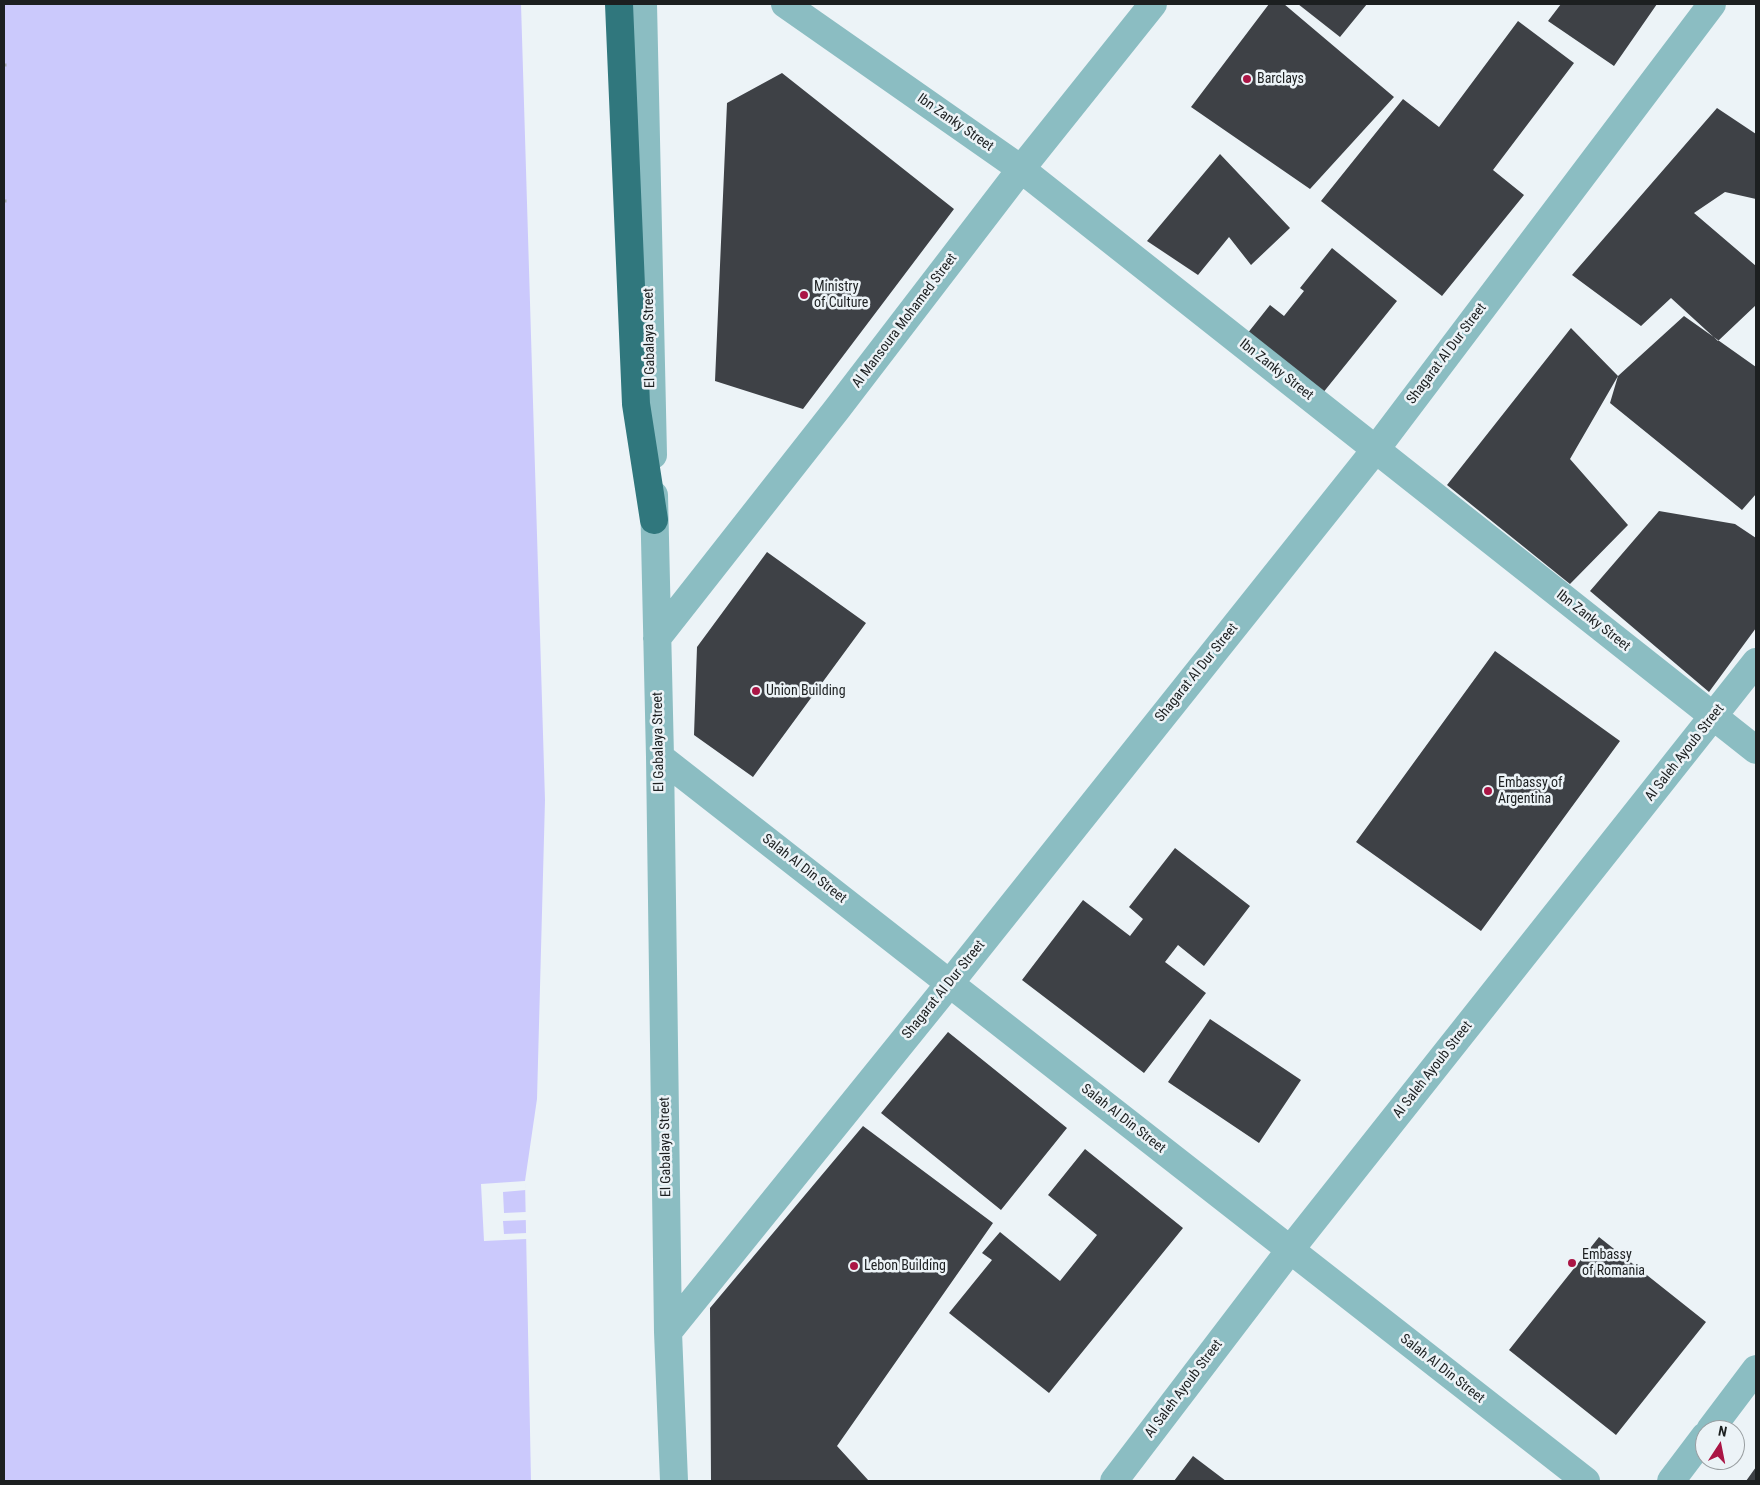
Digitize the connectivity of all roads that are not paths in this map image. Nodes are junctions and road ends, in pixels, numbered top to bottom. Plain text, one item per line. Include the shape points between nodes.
1 (620, 4) edge
2 (643, 4) edge
3 (785, 4) edge
4 (1153, 4) edge
5 (1712, 4) edge
6 (1021, 169) junction
7 (1376, 449) junction
8 (654, 520) junction
9 (657, 638) junction
10 (1756, 662) edge
11 (1713, 716) junction
12 (1756, 750) edge
13 (660, 757) junction
14 (950, 983) junction
15 (1290, 1250) junction
16 (668, 1332) junction
17 (1756, 1369) edge
18 (1718, 1420) edge
19 (1695, 1449) edge
20 (674, 1481) edge
21 (1114, 1481) edge
22 (1586, 1481) edge
23 (1671, 1481) edge

1 - 8 highway via 636,404
2 - 8 street, El Gabalaya Street
3 - 6 street, Ibn Zanky Street
4 - 6 street, Al Mansoura Mohamed Street
5 - 7 street, Shagarat Al Dur Street
6 - 7 street, Ibn Zanky Street
6 - 9 street, Al Mansoura Mohamed Street
7 - 11 street, Ibn Zanky Street
7 - 14 street, Shagarat Al Dur Street
8 - 9 street, El Gabalaya Street
9 - 13 street, El Gabalaya Street
10 - 11 street, Al Saleh Ayoub Street
11 - 12 street, Ibn Zanky Street
11 - 15 street, Al Saleh Ayoub Street
13 - 14 street, Salah Al Din Street
13 - 16 street, El Gabalaya Street
14 - 15 street, Salah Al Din Street
14 - 16 street, Shagarat Al Dur Street
15 - 21 street, Al Saleh Ayoub Street
15 - 22 street, Salah Al Din Street
16 - 20 street, El Gabalaya Street
17 - 18 street
19 - 23 street

